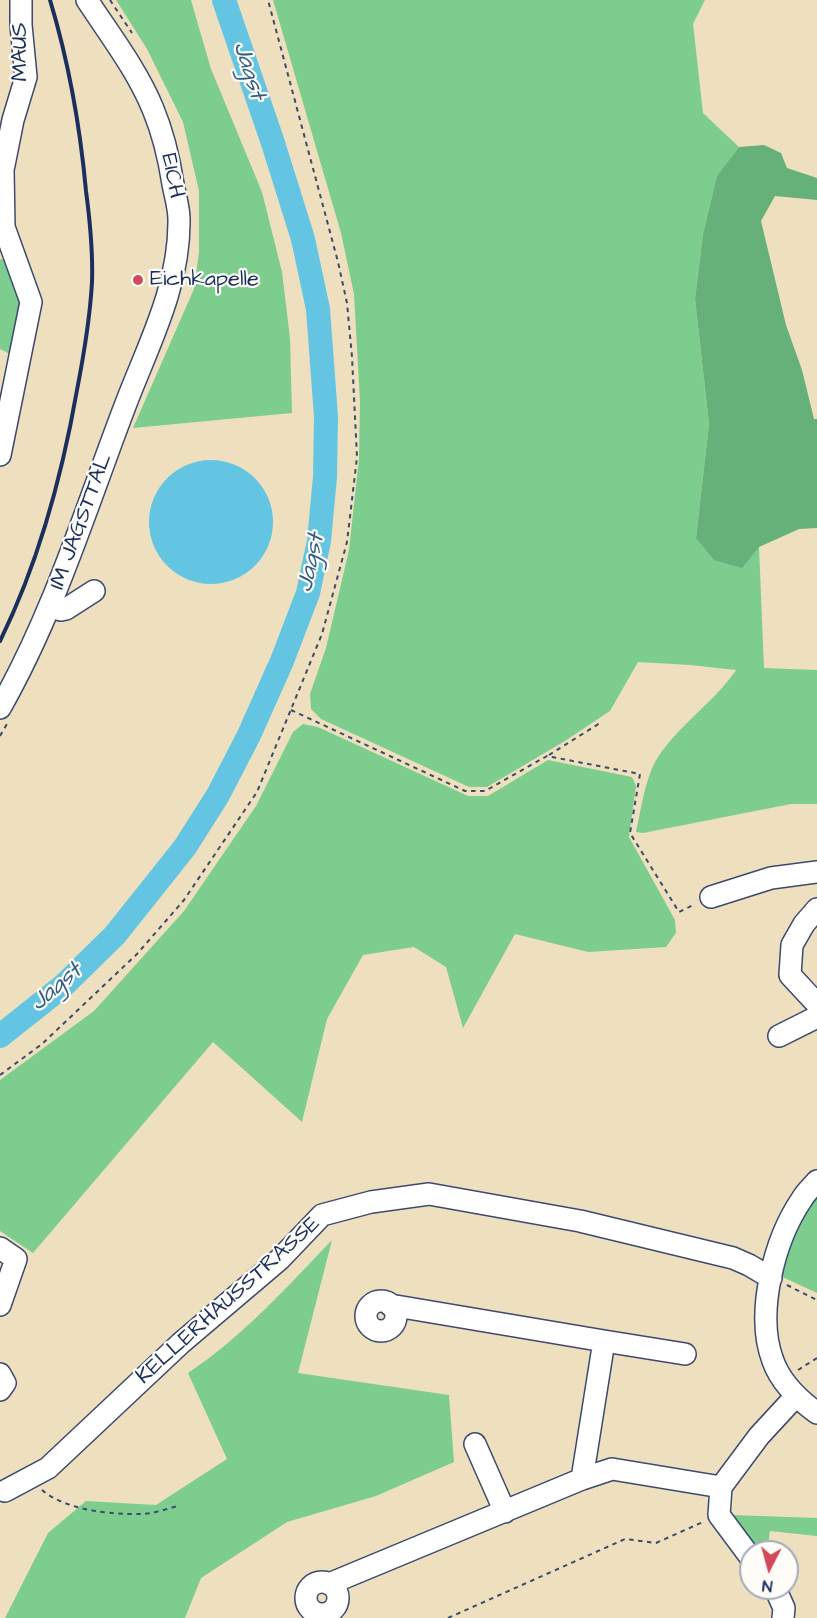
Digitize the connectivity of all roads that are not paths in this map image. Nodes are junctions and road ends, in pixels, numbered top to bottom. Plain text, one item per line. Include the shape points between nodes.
1 (21, 0) edge
2 (87, 0) edge
3 (156, 332) joint
4 (0, 455) edge
5 (94, 591) dead end
6 (51, 607) junction
7 (0, 708) edge
8 (817, 872) edge
9 (711, 897) road end
10 (817, 909) edge
11 (817, 1004) edge
12 (817, 1017) edge
13 (779, 1036) dead end
14 (817, 1181) edge
15 (0, 1248) edge
16 (771, 1278) junction
17 (0, 1305) edge
18 (390, 1305) dead end
19 (604, 1341) junction
20 (685, 1354) dead end
21 (0, 1374) edge
22 (790, 1389) junction
23 (0, 1390) edge
24 (817, 1413) edge
25 (475, 1444) dead end
26 (582, 1479) junction
27 (721, 1487) junction
28 (2, 1492) edge
29 (505, 1512) junction
30 (739, 1542) edge
31 (780, 1600) edge
32 (311, 1615) edge
33 (783, 1618) edge

1 - 4 street, MAUS via 26,77 3,170 4,227 31,302
2 - 3 street, EICH via 153,108 168,152 179,218 176,260
3 - 6 street, IM JAGSTTAL
5 - 6 street via 66,609
6 - 7 street, IM JAGSTTAL
8 - 9 street via 771,878
10 - 11 street via 792,945 790,975
12 - 13 street
14 - 16 street via 802,1198 786,1228
15 - 17 street via 16,1259
16 - 22 street via 765,1333 773,1364
16 - 28 street, KELLERHAUSSTRASSE via 733,1258 580,1221 429,1194 371,1202 321,1215 280,1258 181,1343 48,1468
18 - 19 street
19 - 20 street
19 - 26 street
21 - 23 street via 4,1383
22 - 24 street
22 - 27 street
25 - 29 street
26 - 27 street via 612,1469
26 - 29 street
27 - 30 street via 719,1515
29 - 32 street via 329,1584 336,1591 336,1606 329,1613
31 - 33 street

